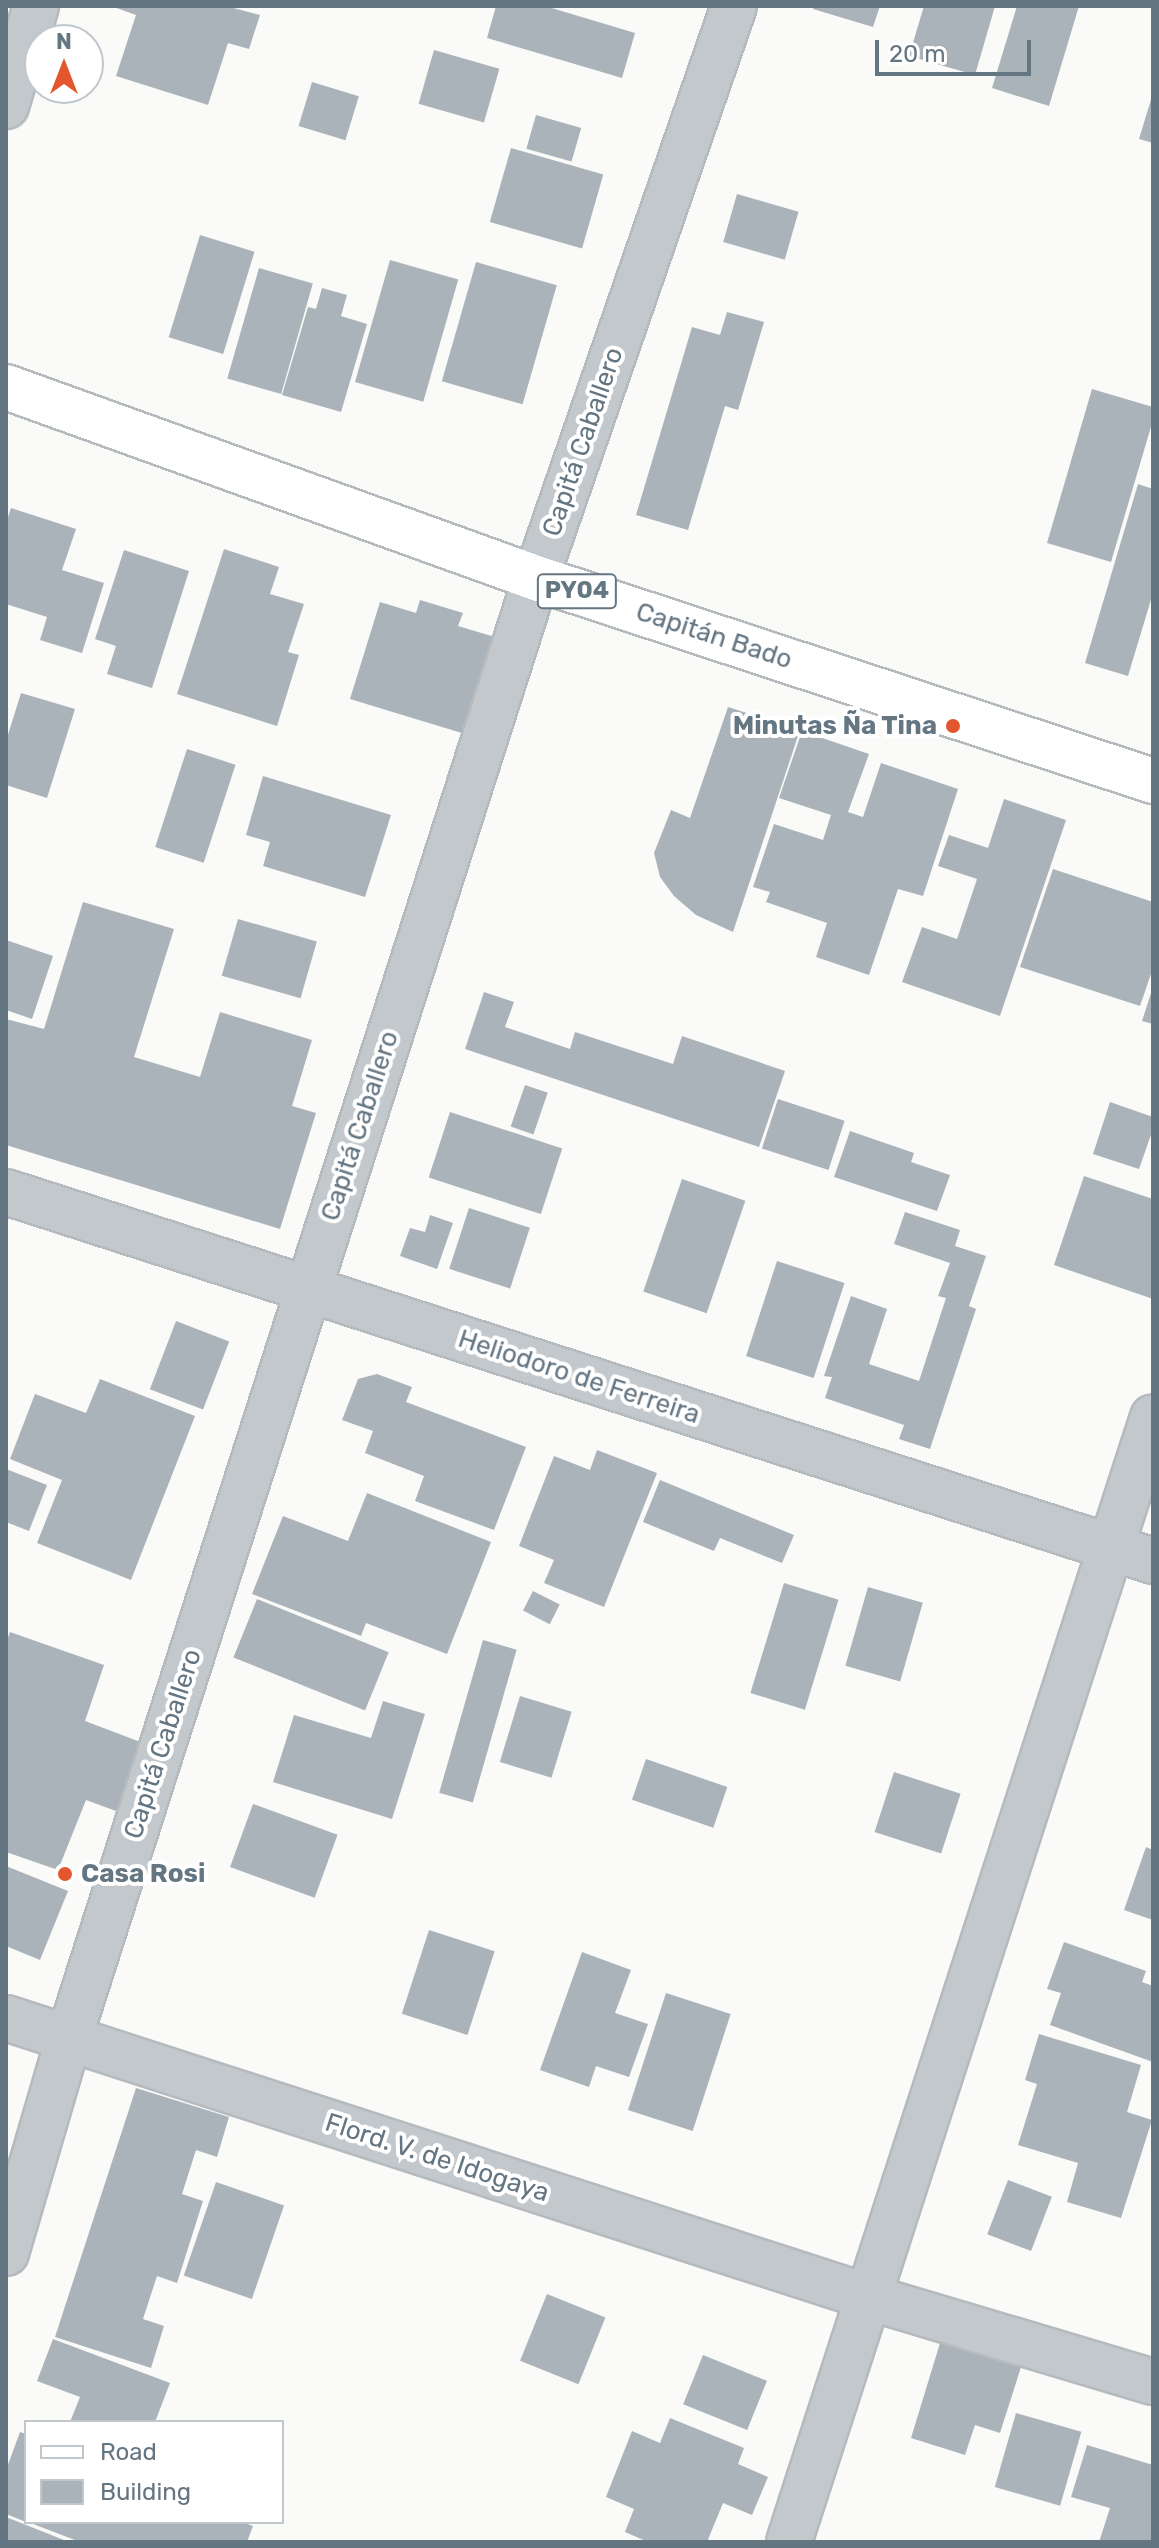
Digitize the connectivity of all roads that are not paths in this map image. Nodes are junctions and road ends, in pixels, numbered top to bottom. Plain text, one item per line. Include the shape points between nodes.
1 (36, 6) edge
2 (734, 6) edge
3 (6, 106) edge
4 (6, 387) edge
5 (536, 578) junction
6 (1153, 781) edge
7 (6, 1192) edge
8 (308, 1289) junction
9 (1153, 1417) edge
10 (1110, 1547) junction
11 (1153, 1561) edge
12 (6, 2018) edge
13 (69, 2038) junction
14 (6, 2253) edge
15 (868, 2297) junction
16 (1153, 2382) edge
17 (789, 2542) edge

1 - 3 street
2 - 5 street, Capitá Caballero
4 - 5 main road, Capitán Bado / PY04
5 - 6 main road, Capitán Bado / PY04
5 - 8 street, Capitá Caballero
7 - 8 street, Heliodoro de Ferreira
8 - 10 street, Heliodoro de Ferreira
8 - 13 street, Capitá Caballero
9 - 10 street
10 - 11 street, Heliodoro de Ferreira
10 - 15 street
12 - 13 street, Flord. V. de Idogaya
13 - 14 street, Capitá Caballero
13 - 15 street, Flord. V. de Idogaya
15 - 16 street, Flord. V. de Idogaya
15 - 17 street

